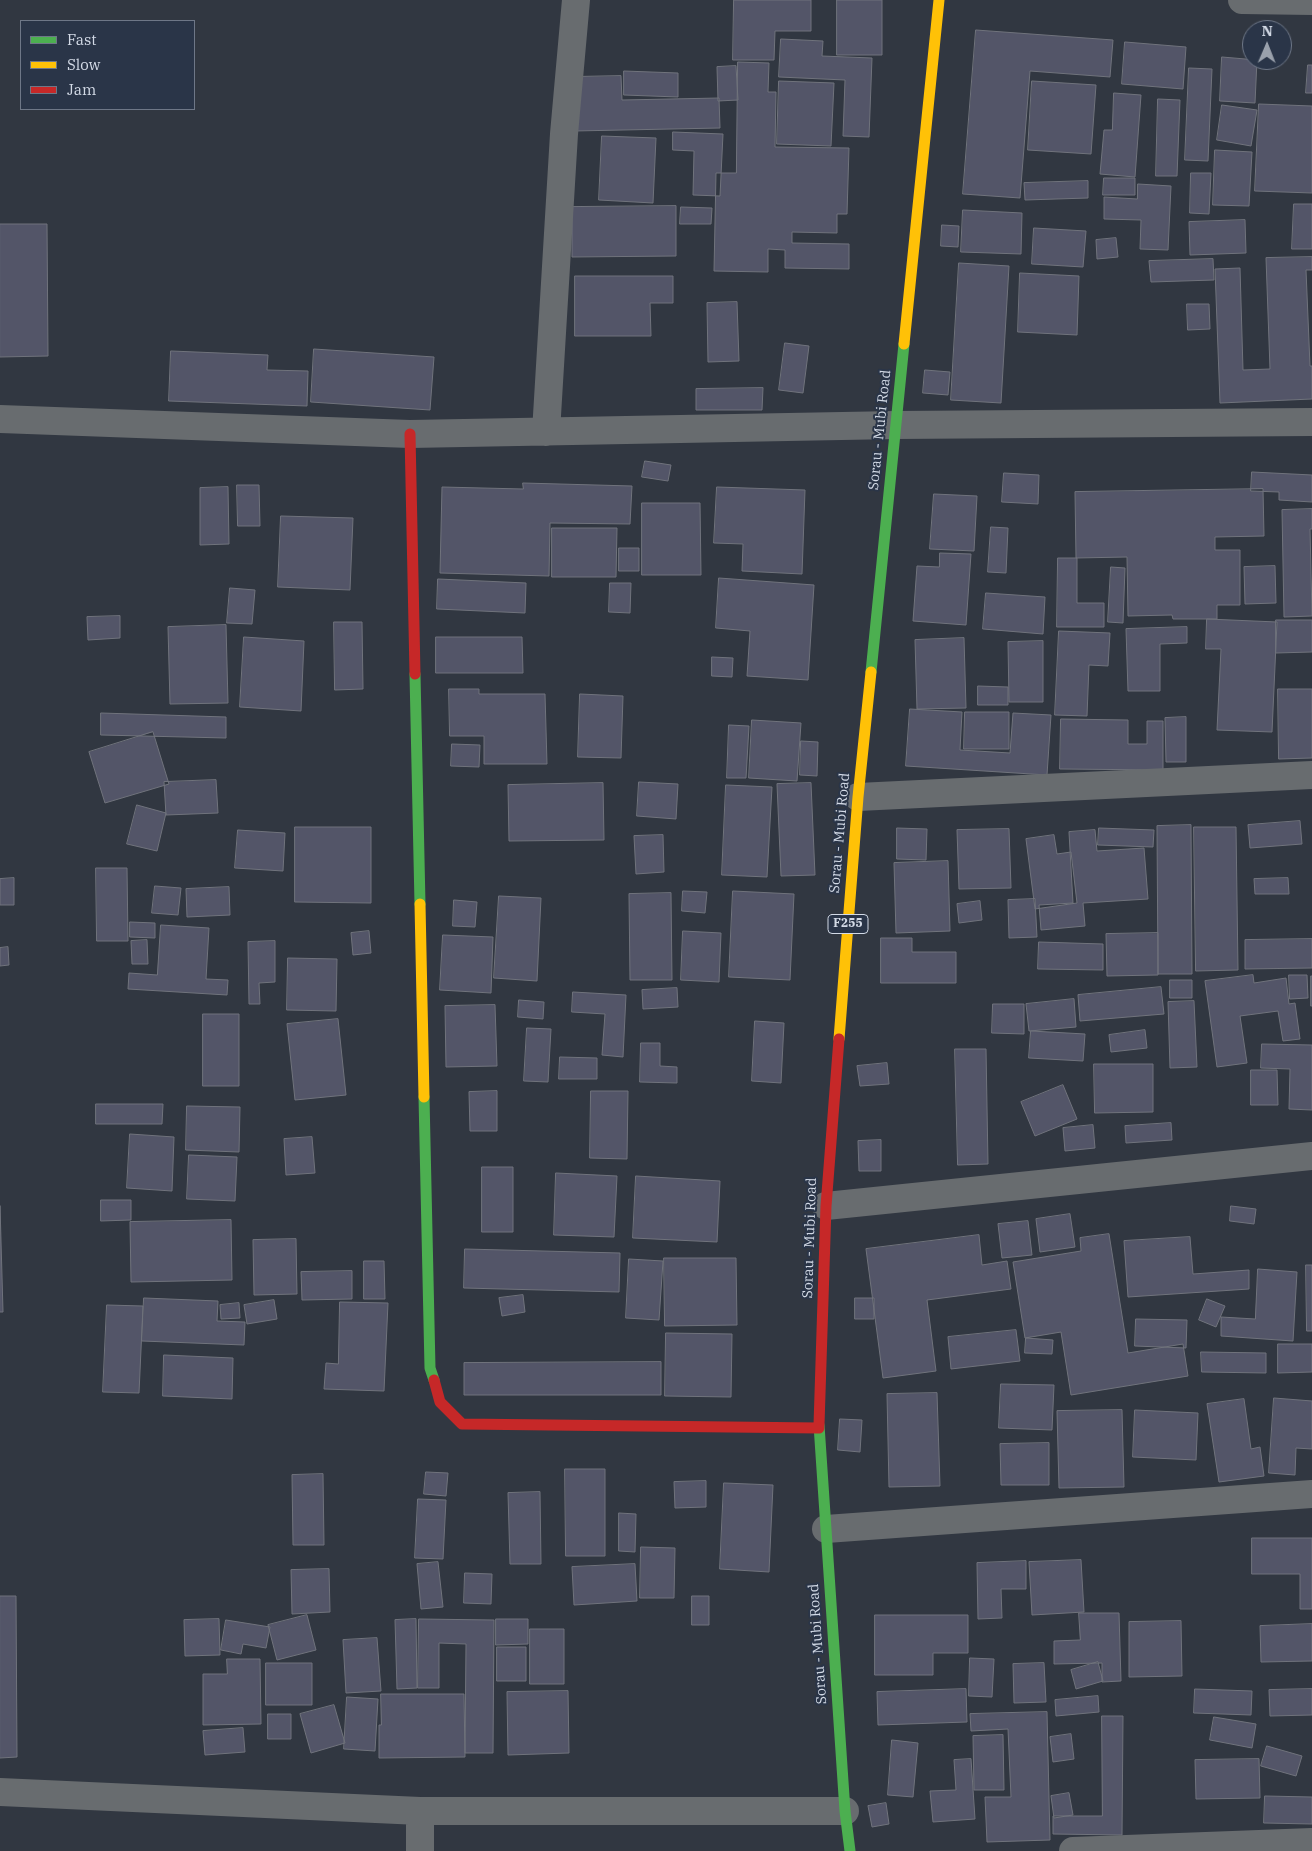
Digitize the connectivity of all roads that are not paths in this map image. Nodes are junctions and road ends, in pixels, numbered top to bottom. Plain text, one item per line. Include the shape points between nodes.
1 (576, 0) edge
2 (940, 0) edge
3 (1242, 0) edge
4 (1312, 1) edge
5 (0, 419) edge
6 (1312, 422) edge
7 (896, 425) junction
8 (546, 432) junction
9 (410, 434) junction
10 (1312, 775) edge
11 (858, 797) junction
12 (1312, 1156) edge
13 (826, 1206) junction
14 (819, 1428) junction
15 (1312, 1494) edge
16 (826, 1529) junction
17 (0, 1792) edge
18 (420, 1811) junction
19 (845, 1811) junction
20 (1312, 1842) edge
21 (420, 1851) edge
22 (850, 1851) edge
23 (1073, 1851) edge

1 - 8 street via 564,134
2 - 7 main road, Sorau - Mubi Road / F255
3 - 4 street
5 - 9 street
6 - 7 street
7 - 8 street
7 - 11 main road, Sorau - Mubi Road / F255
8 - 9 street
9 - 14 main road via 430,1368 440,1402 462,1424
10 - 11 street
11 - 13 main road, Sorau - Mubi Road / F255
12 - 13 street
13 - 14 main road, Sorau - Mubi Road / F255
14 - 16 main road, Sorau - Mubi Road / F255
15 - 16 street
16 - 19 main road, Sorau - Mubi Road / F255
17 - 18 street
18 - 19 street
18 - 21 street
19 - 22 main road, Sorau - Mubi Road / F255
20 - 23 street

